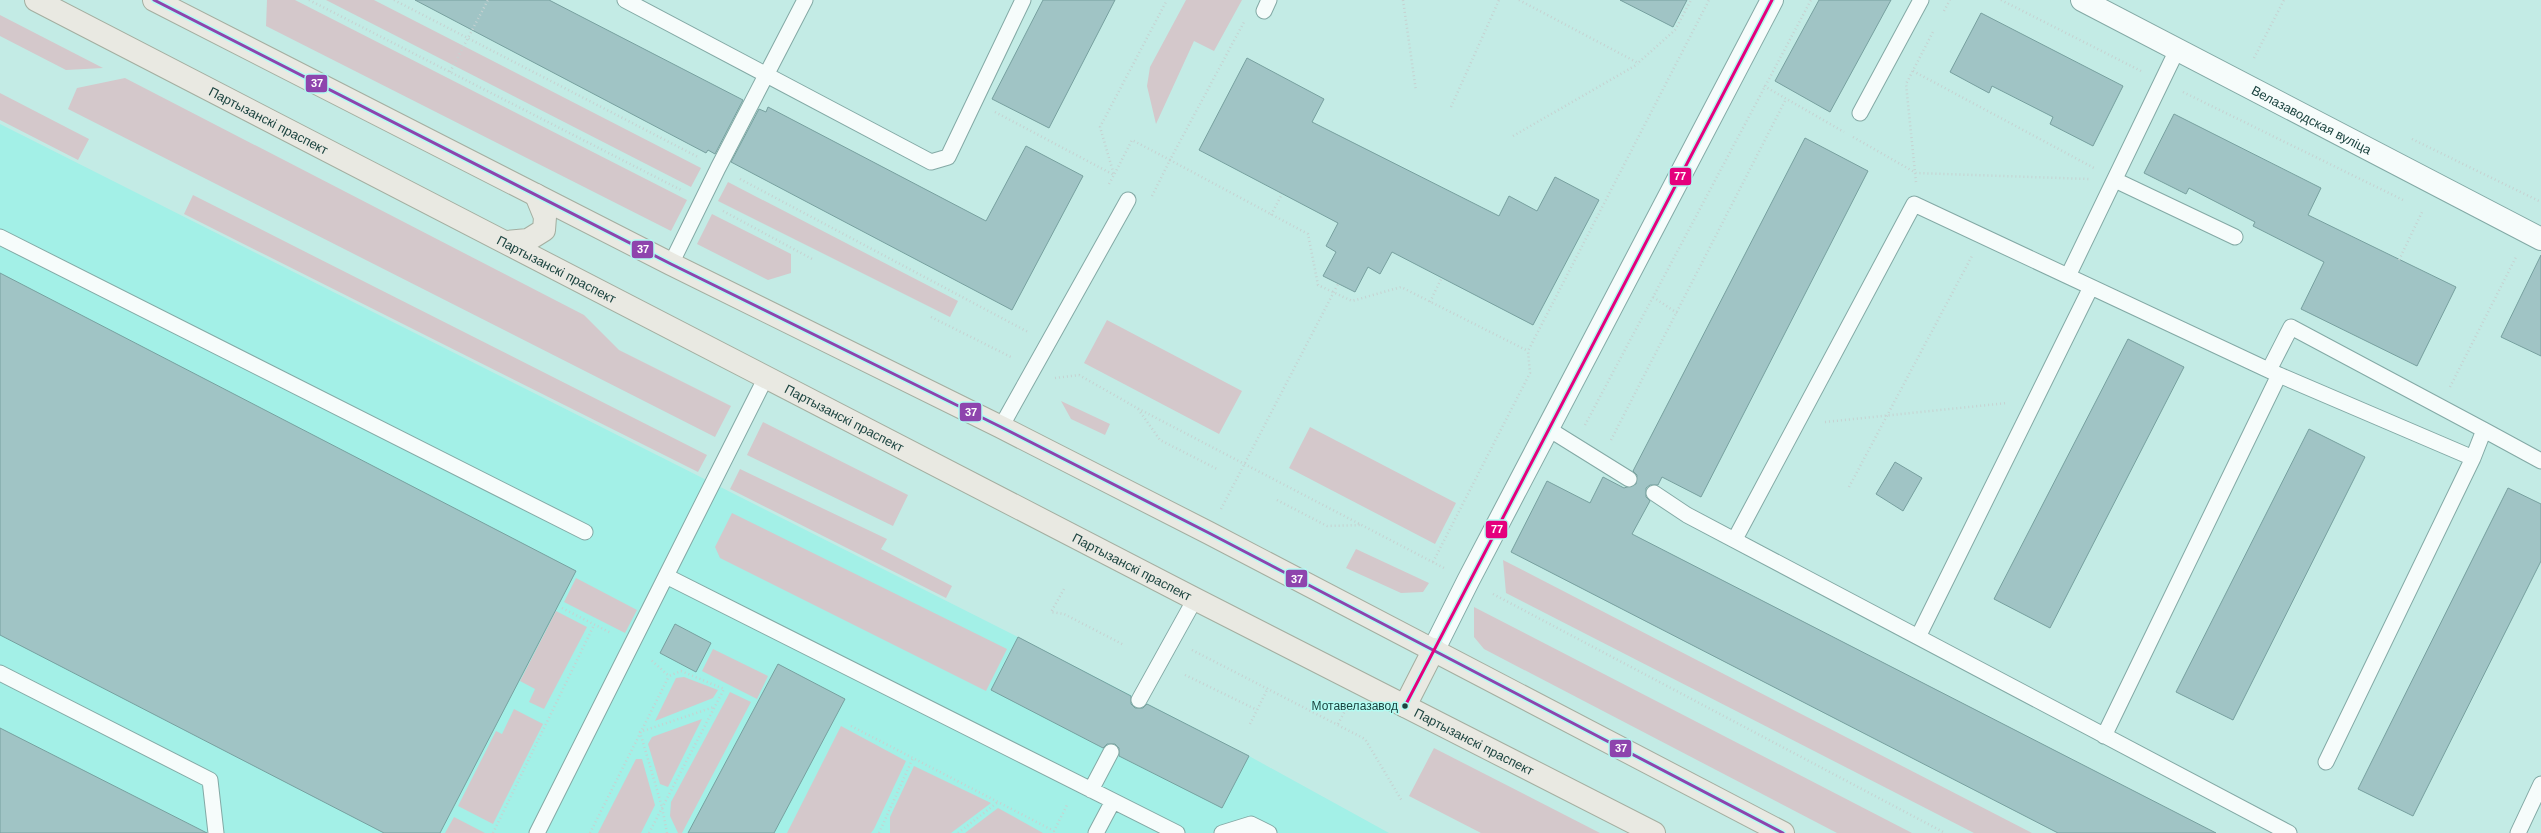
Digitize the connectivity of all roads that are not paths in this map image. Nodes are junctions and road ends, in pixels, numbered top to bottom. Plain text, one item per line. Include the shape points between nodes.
1 (36, 0) edge
2 (154, 0) edge
3 (625, 0) edge
4 (805, 0) edge
5 (1023, 0) edge
6 (1772, 0) edge
7 (1921, 0) edge
8 (2082, 0) edge
9 (2177, 50) junction
10 (765, 76) junction
11 (1860, 113) dead end
12 (2115, 180) junction
13 (536, 195) junction
14 (1128, 200) dead end
15 (0, 237) edge
16 (2235, 237) dead end
17 (2541, 239) edge
18 (507, 242) junction
19 (671, 264) junction
20 (2068, 276) junction
21 (2091, 288) junction
22 (2274, 373) junction
23 (766, 377) junction
24 (1001, 427) junction
25 (1548, 428) junction
26 (2484, 430) junction
27 (2473, 458) junction
28 (2541, 461) edge
29 (1629, 479) dead end
30 (1654, 493) dead end
31 (584, 532) dead end
32 (1735, 539) junction
33 (666, 576) junction
34 (1195, 599) junction
35 (1919, 635) junction
36 (1434, 649) junction
37 (0, 673) edge
38 (1139, 700) dead end
39 (1404, 706) junction
40 (2104, 736) junction
41 (1111, 752) dead end
42 (2326, 762) dead end
43 (2541, 784) edge
44 (1091, 790) junction
45 (1113, 801) junction
46 (216, 833) edge
47 (537, 833) edge
48 (1096, 833) edge
49 (1177, 833) edge
50 (1222, 833) edge
51 (1269, 833) edge
52 (1654, 833) edge
53 (1783, 833) edge
54 (2289, 833) edge
55 (2518, 833) edge

1 - 18 main road, Партызанскі праспект
2 - 13 main road
3 - 10 lane
4 - 10 lane
5 - 10 lane via 948,157 931,162
6 - 25 street
7 - 11 lane
8 - 9 street, Велазаводская вуліца
9 - 12 lane
9 - 17 street, Велазаводская вуліца
10 - 19 lane
12 - 16 lane
12 - 20 lane
13 - 18 main road via 545,217 544,230 528,240
13 - 19 main road
14 - 24 lane
15 - 31 lane
18 - 23 main road, Партызанскі праспект
19 - 24 main road
20 - 21 lane
20 - 32 lane via 1914,204
21 - 22 lane
21 - 35 lane
22 - 26 lane via 2291,327
22 - 27 lane
22 - 40 lane
23 - 33 lane
23 - 34 main road, Партызанскі праспект
24 - 36 main road
25 - 29 lane
25 - 36 street
26 - 27 lane
26 - 28 lane
27 - 42 lane
30 - 32 lane via 1687,515
32 - 35 lane
33 - 44 lane
33 - 47 lane
34 - 38 lane
34 - 39 main road, Партызанскі праспект
35 - 40 lane
36 - 39 main road
36 - 53 main road
37 - 46 lane via 210,780
39 - 52 main road, Партызанскі праспект
40 - 54 lane
41 - 44 lane
43 - 55 lane
44 - 45 lane
45 - 48 lane
45 - 49 lane
50 - 51 lane via 1251,824

